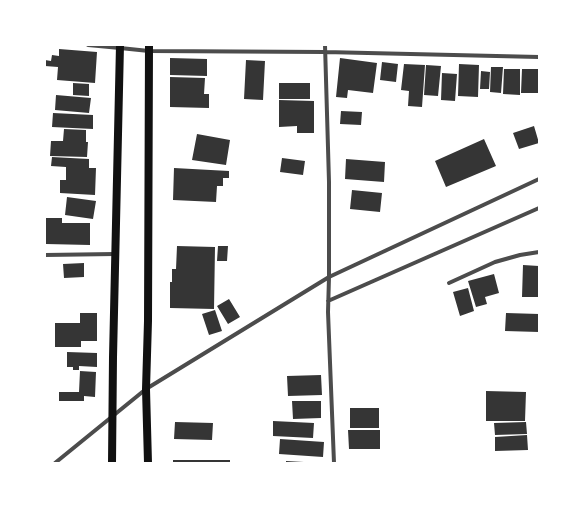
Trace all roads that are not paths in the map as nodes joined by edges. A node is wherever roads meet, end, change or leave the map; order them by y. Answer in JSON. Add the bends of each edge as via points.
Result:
{"nodes":[{"id":1,"x":88,"y":45,"type":"edge"},
{"id":2,"x":325,"y":45,"type":"edge"},
{"id":3,"x":120,"y":46,"type":"edge"},
{"id":4,"x":149,"y":48,"type":"edge"},
{"id":5,"x":325,"y":52,"type":"junction"},
{"id":6,"x":539,"y":57,"type":"edge"},
{"id":7,"x":539,"y":179,"type":"edge"},
{"id":8,"x":539,"y":208,"type":"edge"},
{"id":9,"x":539,"y":252,"type":"edge"},
{"id":10,"x":115,"y":254,"type":"junction"},
{"id":11,"x":45,"y":255,"type":"edge"},
{"id":12,"x":329,"y":277,"type":"junction"},
{"id":13,"x":449,"y":283,"type":"dead end"},
{"id":14,"x":328,"y":301,"type":"junction"},
{"id":15,"x":146,"y":389,"type":"junction"},
{"id":16,"x":113,"y":416,"type":"junction"},
{"id":17,"x":55,"y":463,"type":"edge"},
{"id":18,"x":112,"y":463,"type":"edge"},
{"id":19,"x":148,"y":463,"type":"edge"},
{"id":20,"x":334,"y":463,"type":"edge"}],
"edges":[{"from":1,"to":3,"type":"street"},
{"from":2,"to":5,"type":"street"},
{"from":3,"to":4,"type":"street"},
{"from":3,"to":10,"type":"main road"},
{"from":4,"to":5,"type":"street"},
{"from":4,"to":15,"type":"main road"},
{"from":5,"to":6,"type":"street"},
{"from":5,"to":12,"type":"street"},
{"from":7,"to":12,"type":"street"},
{"from":8,"to":14,"type":"street"},
{"from":9,"to":13,"type":"street","via":[[494,262]]},
{"from":10,"to":11,"type":"street"},
{"from":10,"to":16,"type":"main road"},
{"from":12,"to":14,"type":"street"},
{"from":12,"to":15,"type":"street"},
{"from":14,"to":20,"type":"street"},
{"from":15,"to":16,"type":"street"},
{"from":15,"to":19,"type":"main road"},
{"from":16,"to":17,"type":"street"},
{"from":16,"to":18,"type":"main road"}]}
